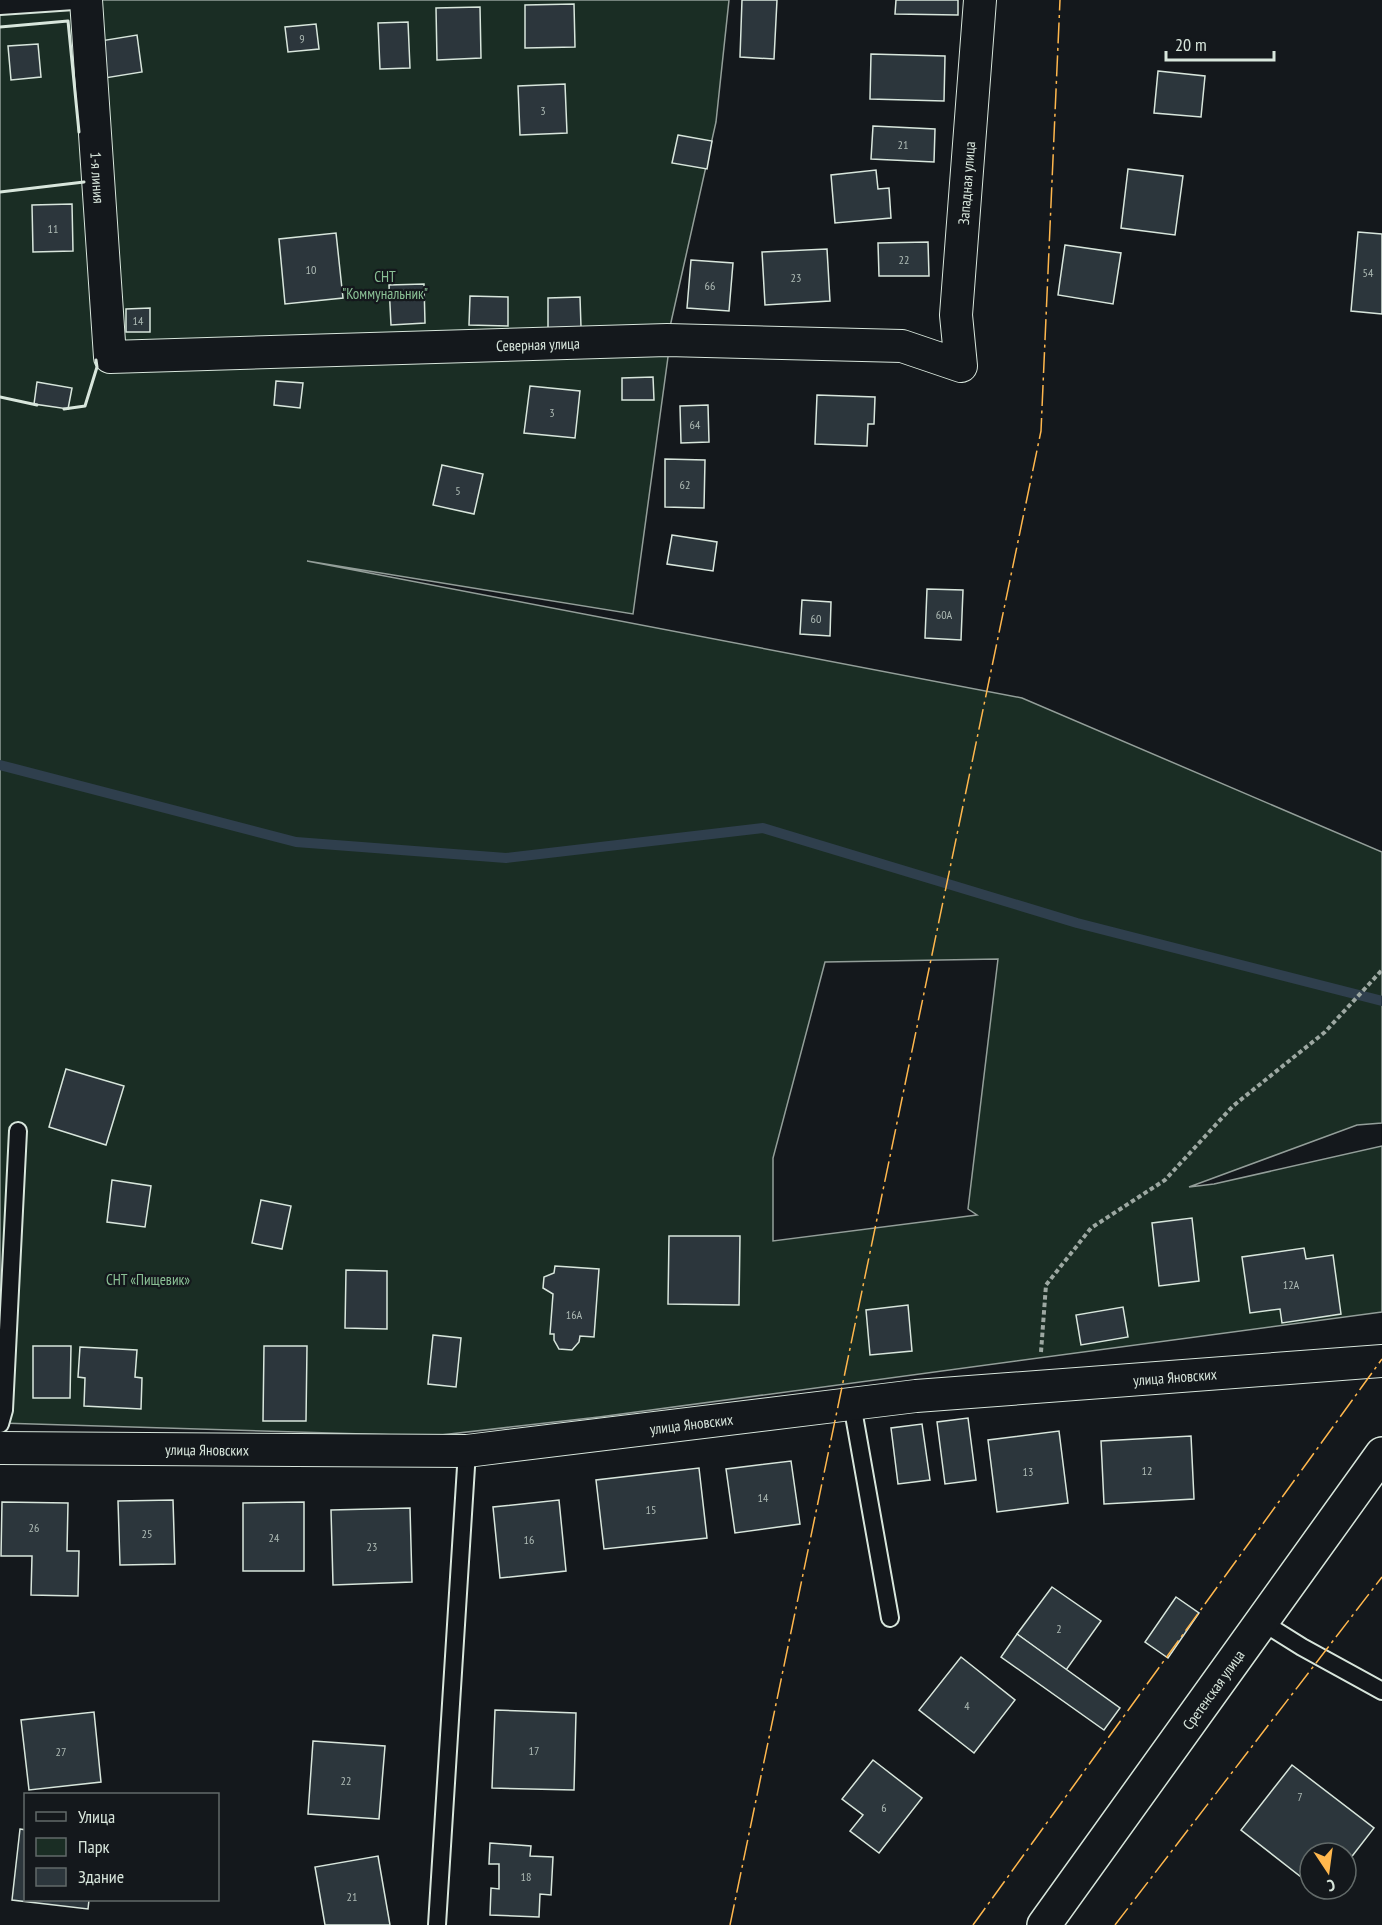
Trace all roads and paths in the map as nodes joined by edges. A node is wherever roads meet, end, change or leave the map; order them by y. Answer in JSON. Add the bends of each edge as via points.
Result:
{"nodes":[{"id":1,"x":87,"y":0,"type":"edge"},
{"id":2,"x":980,"y":0,"type":"edge"},
{"id":3,"x":0,"y":6,"type":"edge"},
{"id":4,"x":110,"y":357,"type":"joint"},
{"id":5,"x":961,"y":366,"type":"joint"},
{"id":6,"x":1382,"y":970,"type":"edge"},
{"id":7,"x":18,"y":1131,"type":"dead end"},
{"id":8,"x":1382,"y":1360,"type":"edge"},
{"id":9,"x":1038,"y":1387,"type":"junction"},
{"id":10,"x":852,"y":1404,"type":"junction"},
{"id":11,"x":0,"y":1424,"type":"edge"},
{"id":12,"x":0,"y":1448,"type":"edge"},
{"id":13,"x":467,"y":1451,"type":"junction"},
{"id":14,"x":1382,"y":1454,"type":"edge"},
{"id":15,"x":890,"y":1618,"type":"dead end"},
{"id":16,"x":1262,"y":1622,"type":"junction"},
{"id":17,"x":1382,"y":1691,"type":"edge"},
{"id":18,"x":437,"y":1925,"type":"edge"},
{"id":19,"x":1044,"y":1925,"type":"edge"}],
"edges":[{"from":1,"to":3,"type":"lane"},
{"from":1,"to":4,"type":"street","name":"1-я линия"},
{"from":2,"to":5,"type":"street","name":"Западная улица","via":[[956,315]]},
{"from":4,"to":5,"type":"street","name":"Северная улица","via":[[667,340],[902,346]]},
{"from":6,"to":9,"type":"path","via":[[1325,1032],[1233,1106],[1165,1180],[1091,1228],[1046,1285]]},
{"from":7,"to":11,"type":"lane","via":[[4,1410]]},
{"from":8,"to":9,"type":"street","name":"улица Яновских"},
{"from":9,"to":10,"type":"street","name":"улица Яновских"},
{"from":10,"to":13,"type":"street","name":"улица Яновских"},
{"from":10,"to":15,"type":"lane"},
{"from":12,"to":13,"type":"street","name":"улица Яновских"},
{"from":13,"to":18,"type":"lane"},
{"from":14,"to":16,"type":"street","name":"Сретенская улица"},
{"from":16,"to":17,"type":"lane"},
{"from":16,"to":19,"type":"street","name":"Сретенская улица"}]}
